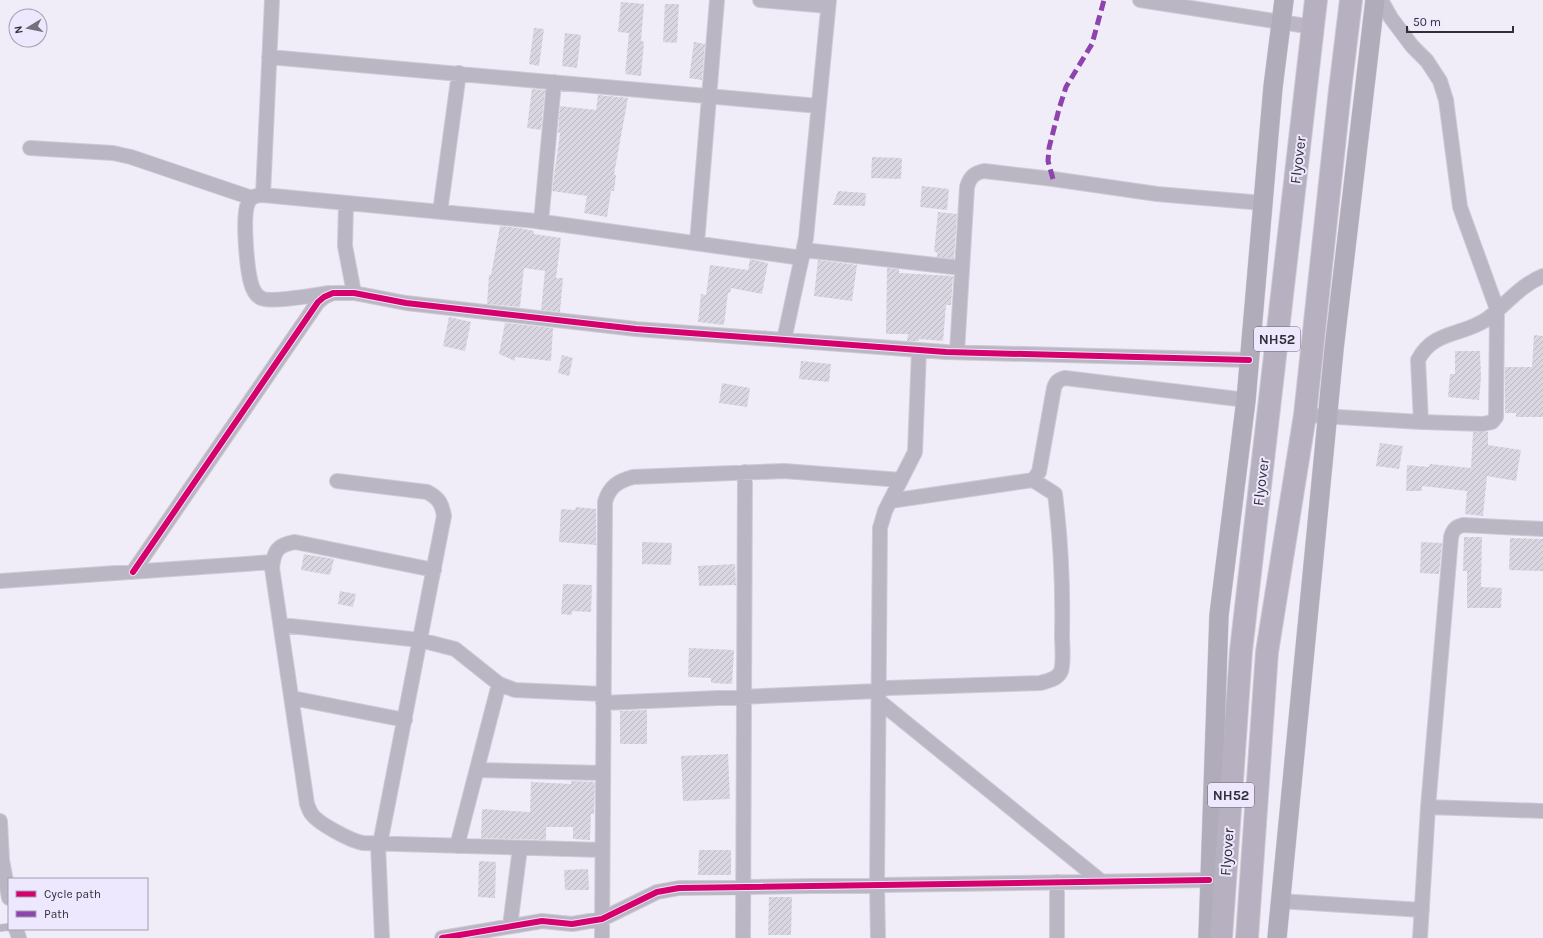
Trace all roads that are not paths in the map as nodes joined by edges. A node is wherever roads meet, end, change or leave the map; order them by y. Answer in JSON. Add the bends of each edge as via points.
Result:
{"nodes":[{"id":1,"x":272,"y":0,"type":"edge"},
{"id":2,"x":717,"y":0,"type":"edge"},
{"id":3,"x":760,"y":0,"type":"edge"},
{"id":4,"x":1140,"y":0,"type":"edge"},
{"id":5,"x":1284,"y":0,"type":"edge"},
{"id":6,"x":1316,"y":0,"type":"edge"},
{"id":7,"x":1352,"y":0,"type":"edge"},
{"id":8,"x":1375,"y":0,"type":"edge"},
{"id":9,"x":1381,"y":0,"type":"edge"},
{"id":10,"x":828,"y":3,"type":"edge"},
{"id":11,"x":1281,"y":23,"type":"junction"},
{"id":12,"x":1313,"y":27,"type":"junction"},
{"id":13,"x":269,"y":56,"type":"junction"},
{"id":14,"x":460,"y":73,"type":"junction"},
{"id":15,"x":554,"y":82,"type":"junction"},
{"id":16,"x":709,"y":96,"type":"junction"},
{"id":17,"x":818,"y":106,"type":"junction"},
{"id":18,"x":30,"y":148,"type":"dead end"},
{"id":19,"x":258,"y":196,"type":"junction"},
{"id":20,"x":346,"y":203,"type":"junction"},
{"id":21,"x":1263,"y":203,"type":"junction"},
{"id":22,"x":440,"y":212,"type":"junction"},
{"id":23,"x":541,"y":222,"type":"junction"},
{"id":24,"x":697,"y":243,"type":"junction"},
{"id":25,"x":803,"y":254,"type":"junction"},
{"id":26,"x":962,"y":268,"type":"junction"},
{"id":27,"x":1543,"y":276,"type":"edge"},
{"id":28,"x":333,"y":293,"type":"junction"},
{"id":29,"x":354,"y":293,"type":"junction"},
{"id":30,"x":1497,"y":309,"type":"junction"},
{"id":31,"x":784,"y":340,"type":"junction"},
{"id":32,"x":919,"y":350,"type":"junction"},
{"id":33,"x":956,"y":352,"type":"junction"},
{"id":34,"x":1249,"y":360,"type":"junction"},
{"id":35,"x":1246,"y":400,"type":"junction"},
{"id":36,"x":1305,"y":415,"type":"junction"},
{"id":37,"x":1328,"y":418,"type":"junction"},
{"id":38,"x":1421,"y":422,"type":"junction"},
{"id":39,"x":745,"y":472,"type":"junction"},
{"id":40,"x":901,"y":480,"type":"junction"},
{"id":41,"x":1032,"y":480,"type":"junction"},
{"id":42,"x":337,"y":481,"type":"dead end"},
{"id":43,"x":890,"y":501,"type":"junction"},
{"id":44,"x":1543,"y":529,"type":"edge"},
{"id":45,"x":273,"y":562,"type":"junction"},
{"id":46,"x":434,"y":570,"type":"junction"},
{"id":47,"x":133,"y":572,"type":"junction"},
{"id":48,"x":0,"y":581,"type":"edge"},
{"id":49,"x":281,"y":625,"type":"junction"},
{"id":50,"x":420,"y":640,"type":"junction"},
{"id":51,"x":499,"y":684,"type":"junction"},
{"id":52,"x":878,"y":696,"type":"junction"},
{"id":53,"x":743,"y":697,"type":"junction"},
{"id":54,"x":292,"y":698,"type":"junction"},
{"id":55,"x":603,"y":698,"type":"junction"},
{"id":56,"x":405,"y":720,"type":"junction"},
{"id":57,"x":477,"y":770,"type":"junction"},
{"id":58,"x":603,"y":773,"type":"junction"},
{"id":59,"x":1428,"y":807,"type":"junction"},
{"id":60,"x":1543,"y":811,"type":"edge"},
{"id":61,"x":0,"y":821,"type":"edge"},
{"id":62,"x":379,"y":844,"type":"junction"},
{"id":63,"x":457,"y":846,"type":"junction"},
{"id":64,"x":520,"y":848,"type":"junction"},
{"id":65,"x":602,"y":850,"type":"junction"},
{"id":66,"x":1209,"y":880,"type":"junction"},
{"id":67,"x":1057,"y":882,"type":"junction"},
{"id":68,"x":1102,"y":882,"type":"junction"},
{"id":69,"x":877,"y":885,"type":"junction"},
{"id":70,"x":742,"y":887,"type":"junction"},
{"id":71,"x":8,"y":893,"type":"edge"},
{"id":72,"x":1279,"y":901,"type":"junction"},
{"id":73,"x":1422,"y":910,"type":"junction"},
{"id":74,"x":602,"y":919,"type":"junction"},
{"id":75,"x":517,"y":930,"type":"edge"},
{"id":76,"x":382,"y":938,"type":"edge"},
{"id":77,"x":442,"y":938,"type":"edge"},
{"id":78,"x":602,"y":938,"type":"edge"},
{"id":79,"x":743,"y":938,"type":"edge"},
{"id":80,"x":878,"y":938,"type":"edge"},
{"id":81,"x":1057,"y":938,"type":"edge"},
{"id":82,"x":1208,"y":938,"type":"edge"},
{"id":83,"x":1221,"y":938,"type":"edge"},
{"id":84,"x":1247,"y":938,"type":"edge"},
{"id":85,"x":1277,"y":938,"type":"edge"},
{"id":86,"x":1420,"y":938,"type":"edge"}],
"edges":[{"from":1,"to":13,"type":"street"},
{"from":2,"to":16,"type":"street"},
{"from":3,"to":10,"type":"street"},
{"from":4,"to":11,"type":"street"},
{"from":5,"to":11,"type":"main road"},
{"from":6,"to":12,"type":"highway","number":"NH52"},
{"from":7,"to":36,"type":"highway","number":"NH52"},
{"from":8,"to":37,"type":"main road"},
{"from":9,"to":30,"type":"street","via":[[1391,18],[1427,61],[1440,81],[1446,100],[1460,207]]},
{"from":10,"to":17,"type":"street"},
{"from":11,"to":12,"type":"street"},
{"from":11,"to":21,"type":"main road"},
{"from":12,"to":83,"type":"highway","name":"Flyover","number":"NH52","via":[[1241,651]]},
{"from":13,"to":14,"type":"street"},
{"from":13,"to":19,"type":"street"},
{"from":14,"to":15,"type":"street"},
{"from":14,"to":22,"type":"street"},
{"from":15,"to":16,"type":"street"},
{"from":15,"to":23,"type":"street"},
{"from":16,"to":17,"type":"street"},
{"from":16,"to":24,"type":"street"},
{"from":17,"to":25,"type":"street"},
{"from":18,"to":19,"type":"street","via":[[131,157]]},
{"from":19,"to":20,"type":"street"},
{"from":19,"to":28,"type":"street","via":[[248,203],[246,211],[250,282],[257,295],[268,300]]},
{"from":20,"to":22,"type":"street"},
{"from":20,"to":29,"type":"street","via":[[345,246]]},
{"from":21,"to":26,"type":"street","via":[[1157,194],[1053,179],[977,172],[970,178],[967,187]]},
{"from":21,"to":34,"type":"main road"},
{"from":22,"to":23,"type":"street"},
{"from":23,"to":24,"type":"street"},
{"from":24,"to":25,"type":"street"},
{"from":25,"to":26,"type":"street"},
{"from":25,"to":31,"type":"street"},
{"from":26,"to":33,"type":"street"},
{"from":27,"to":30,"type":"street","via":[[1528,282]]},
{"from":28,"to":29,"type":"street"},
{"from":28,"to":47,"type":"street","via":[[318,302]]},
{"from":29,"to":31,"type":"street","via":[[406,304],[617,327]]},
{"from":30,"to":38,"type":"street","via":[[1469,329],[1434,341],[1423,351],[1418,360]]},
{"from":30,"to":38,"type":"street","via":[[1495,421],[1483,424]]},
{"from":31,"to":32,"type":"street"},
{"from":32,"to":33,"type":"street"},
{"from":32,"to":40,"type":"street","via":[[916,442]]},
{"from":33,"to":34,"type":"street"},
{"from":34,"to":35,"type":"main road"},
{"from":35,"to":41,"type":"street","via":[[1060,379],[1054,388],[1039,472]]},
{"from":35,"to":66,"type":"main road","via":[[1219,615]]},
{"from":36,"to":37,"type":"street"},
{"from":36,"to":84,"type":"highway","name":"Flyover","number":"NH52","via":[[1267,652]]},
{"from":37,"to":38,"type":"street"},
{"from":37,"to":72,"type":"main road"},
{"from":39,"to":40,"type":"street","via":[[790,471]]},
{"from":39,"to":53,"type":"street"},
{"from":39,"to":55,"type":"street","via":[[633,477],[613,485],[607,493]]},
{"from":40,"to":43,"type":"street"},
{"from":41,"to":43,"type":"street"},
{"from":41,"to":52,"type":"street","via":[[1055,494],[1059,523],[1062,599],[1061,671],[1056,678],[1040,683],[887,688]]},
{"from":42,"to":46,"type":"street","via":[[427,492],[437,497],[444,516]]},
{"from":43,"to":52,"type":"street","via":[[880,528]]},
{"from":44,"to":59,"type":"street","via":[[1462,525],[1452,531]]},
{"from":45,"to":46,"type":"street","via":[[277,550],[295,542]]},
{"from":45,"to":47,"type":"street"},
{"from":45,"to":49,"type":"street"},
{"from":46,"to":50,"type":"street"},
{"from":47,"to":48,"type":"street"},
{"from":49,"to":50,"type":"street"},
{"from":49,"to":54,"type":"street"},
{"from":50,"to":51,"type":"street","via":[[455,648]]},
{"from":50,"to":56,"type":"street"},
{"from":51,"to":55,"type":"street","via":[[515,690]]},
{"from":51,"to":57,"type":"street"},
{"from":52,"to":53,"type":"street"},
{"from":52,"to":68,"type":"street"},
{"from":52,"to":69,"type":"street"},
{"from":53,"to":55,"type":"street"},
{"from":53,"to":70,"type":"street"},
{"from":54,"to":56,"type":"street"},
{"from":54,"to":62,"type":"street","via":[[307,804],[311,812],[317,819],[352,840]]},
{"from":55,"to":58,"type":"street"},
{"from":56,"to":62,"type":"street"},
{"from":57,"to":58,"type":"street"},
{"from":57,"to":63,"type":"street"},
{"from":58,"to":65,"type":"street"},
{"from":59,"to":60,"type":"street"},
{"from":59,"to":73,"type":"street"},
{"from":61,"to":71,"type":"street","via":[[2,860]]},
{"from":62,"to":63,"type":"street"},
{"from":62,"to":76,"type":"street"},
{"from":63,"to":64,"type":"street"},
{"from":64,"to":65,"type":"street"},
{"from":64,"to":75,"type":"street"},
{"from":65,"to":74,"type":"street"},
{"from":66,"to":68,"type":"street"},
{"from":66,"to":82,"type":"main road"},
{"from":67,"to":68,"type":"street"},
{"from":67,"to":69,"type":"street"},
{"from":67,"to":81,"type":"street"},
{"from":69,"to":70,"type":"street"},
{"from":69,"to":80,"type":"street"},
{"from":70,"to":74,"type":"street","via":[[679,888],[657,892]]},
{"from":70,"to":79,"type":"street"},
{"from":72,"to":73,"type":"street"},
{"from":72,"to":85,"type":"main road"},
{"from":73,"to":86,"type":"street"},
{"from":74,"to":75,"type":"street","via":[[572,924],[542,921]]},
{"from":74,"to":78,"type":"street"},
{"from":75,"to":77,"type":"street"}]}
